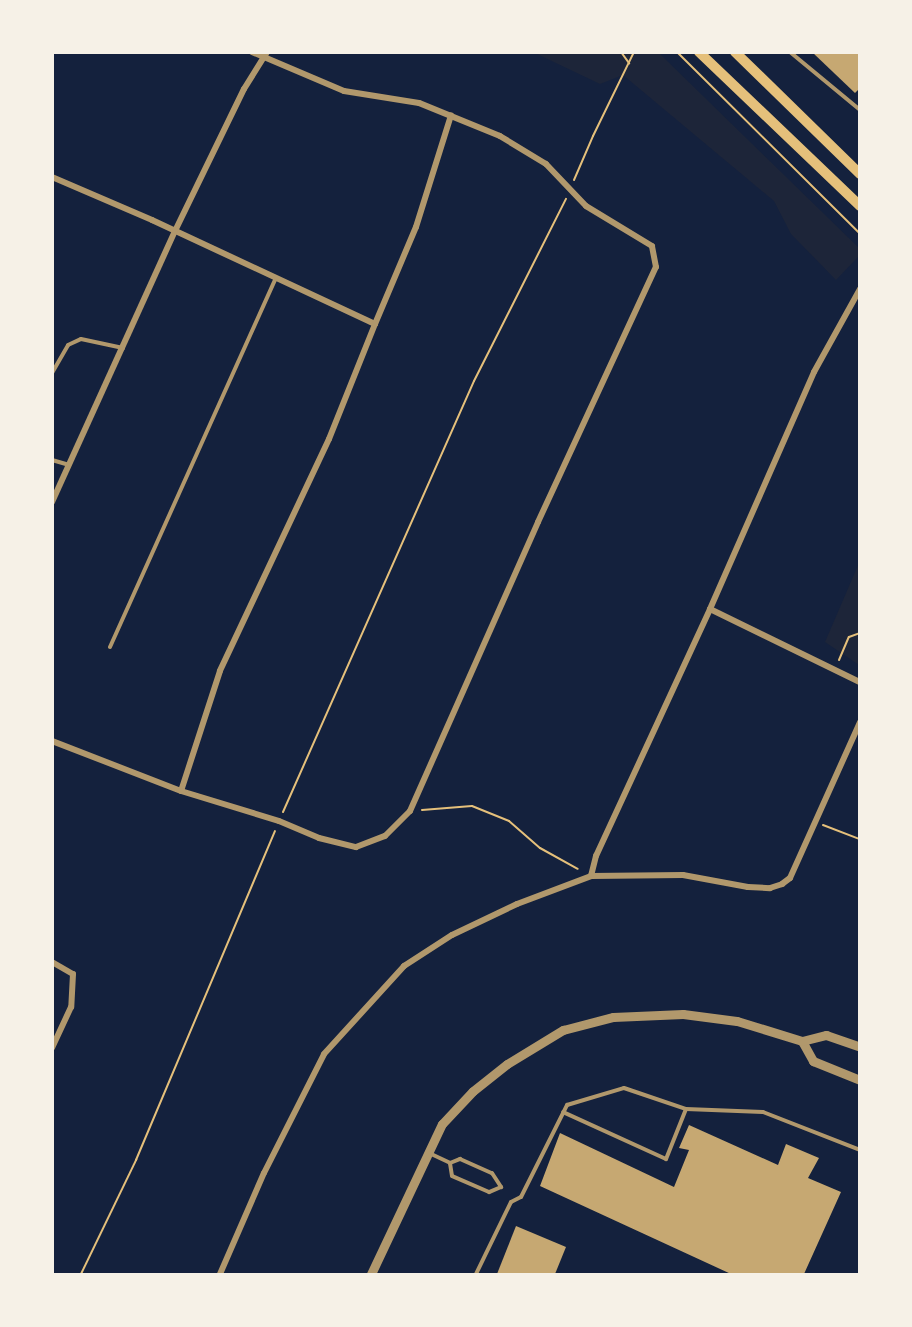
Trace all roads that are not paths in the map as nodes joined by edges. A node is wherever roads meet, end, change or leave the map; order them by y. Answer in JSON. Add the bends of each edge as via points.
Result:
{"nodes":[{"id":1,"x":252,"y":52,"type":"edge"},
{"id":2,"x":699,"y":52,"type":"edge"},
{"id":3,"x":735,"y":52,"type":"edge"},
{"id":4,"x":790,"y":52,"type":"edge"},
{"id":5,"x":265,"y":55,"type":"edge"},
{"id":6,"x":860,"y":110,"type":"edge"},
{"id":7,"x":450,"y":115,"type":"junction"},
{"id":8,"x":860,"y":174,"type":"edge"},
{"id":9,"x":52,"y":177,"type":"edge"},
{"id":10,"x":860,"y":206,"type":"edge"},
{"id":11,"x":176,"y":231,"type":"junction"},
{"id":12,"x":276,"y":278,"type":"junction"},
{"id":13,"x":860,"y":289,"type":"edge"},
{"id":14,"x":375,"y":324,"type":"junction"},
{"id":15,"x":123,"y":348,"type":"junction"},
{"id":16,"x":52,"y":373,"type":"edge"},
{"id":17,"x":52,"y":460,"type":"edge"},
{"id":18,"x":71,"y":465,"type":"junction"},
{"id":19,"x":52,"y":502,"type":"edge"},
{"id":20,"x":710,"y":609,"type":"junction"},
{"id":21,"x":110,"y":647,"type":"dead end"},
{"id":22,"x":860,"y":682,"type":"edge"},
{"id":23,"x":860,"y":722,"type":"edge"},
{"id":24,"x":52,"y":741,"type":"edge"},
{"id":25,"x":181,"y":791,"type":"junction"},
{"id":26,"x":591,"y":876,"type":"junction"},
{"id":27,"x":52,"y":962,"type":"edge"},
{"id":28,"x":802,"y":1041,"type":"junction"},
{"id":29,"x":52,"y":1047,"type":"edge"},
{"id":30,"x":860,"y":1047,"type":"edge"},
{"id":31,"x":860,"y":1080,"type":"edge"},
{"id":32,"x":686,"y":1109,"type":"junction"},
{"id":33,"x":563,"y":1112,"type":"junction"},
{"id":34,"x":860,"y":1150,"type":"edge"},
{"id":35,"x":427,"y":1152,"type":"junction"},
{"id":36,"x":450,"y":1163,"type":"junction"},
{"id":37,"x":220,"y":1275,"type":"edge"},
{"id":38,"x":371,"y":1275,"type":"edge"},
{"id":39,"x":476,"y":1275,"type":"edge"}],
"edges":[{"from":1,"to":5,"type":"street"},
{"from":2,"to":10,"type":"main road"},
{"from":3,"to":8,"type":"main road"},
{"from":4,"to":6,"type":"lane"},
{"from":5,"to":7,"type":"street","via":[[344,91],[419,103]]},
{"from":5,"to":11,"type":"street","via":[[244,89]]},
{"from":7,"to":14,"type":"street","via":[[416,227]]},
{"from":7,"to":25,"type":"street","via":[[546,164],[586,206],[652,246],[656,267],[410,811],[385,836],[356,847]]},
{"from":9,"to":11,"type":"street"},
{"from":11,"to":12,"type":"street"},
{"from":11,"to":15,"type":"street"},
{"from":12,"to":14,"type":"street"},
{"from":12,"to":21,"type":"lane"},
{"from":13,"to":20,"type":"street","via":[[814,372]]},
{"from":14,"to":25,"type":"street","via":[[329,439],[220,671]]},
{"from":15,"to":16,"type":"lane","via":[[81,339],[68,345]]},
{"from":15,"to":18,"type":"street"},
{"from":17,"to":18,"type":"lane"},
{"from":18,"to":19,"type":"street"},
{"from":20,"to":22,"type":"street"},
{"from":20,"to":26,"type":"street","via":[[596,856]]},
{"from":23,"to":26,"type":"street","via":[[790,878],[770,888],[683,875]]},
{"from":24,"to":25,"type":"street"},
{"from":26,"to":37,"type":"street","via":[[506,909],[452,935],[404,966],[324,1054],[264,1173]]},
{"from":27,"to":29,"type":"street","via":[[73,974],[71,1007]]},
{"from":28,"to":30,"type":"street","via":[[826,1035]]},
{"from":28,"to":31,"type":"street","via":[[813,1061]]},
{"from":28,"to":35,"type":"street","via":[[737,1021],[682,1014],[646,1014],[585,1023],[531,1047],[473,1091],[442,1125]]},
{"from":32,"to":33,"type":"lane","via":[[624,1088],[567,1105]]},
{"from":32,"to":33,"type":"lane","via":[[666,1159]]},
{"from":32,"to":34,"type":"lane","via":[[763,1112]]},
{"from":33,"to":39,"type":"lane","via":[[521,1197],[511,1202]]},
{"from":35,"to":36,"type":"lane"},
{"from":35,"to":38,"type":"street"},
{"from":36,"to":36,"type":"lane","via":[[452,1176],[489,1192],[501,1188],[492,1173],[460,1159]]}]}
